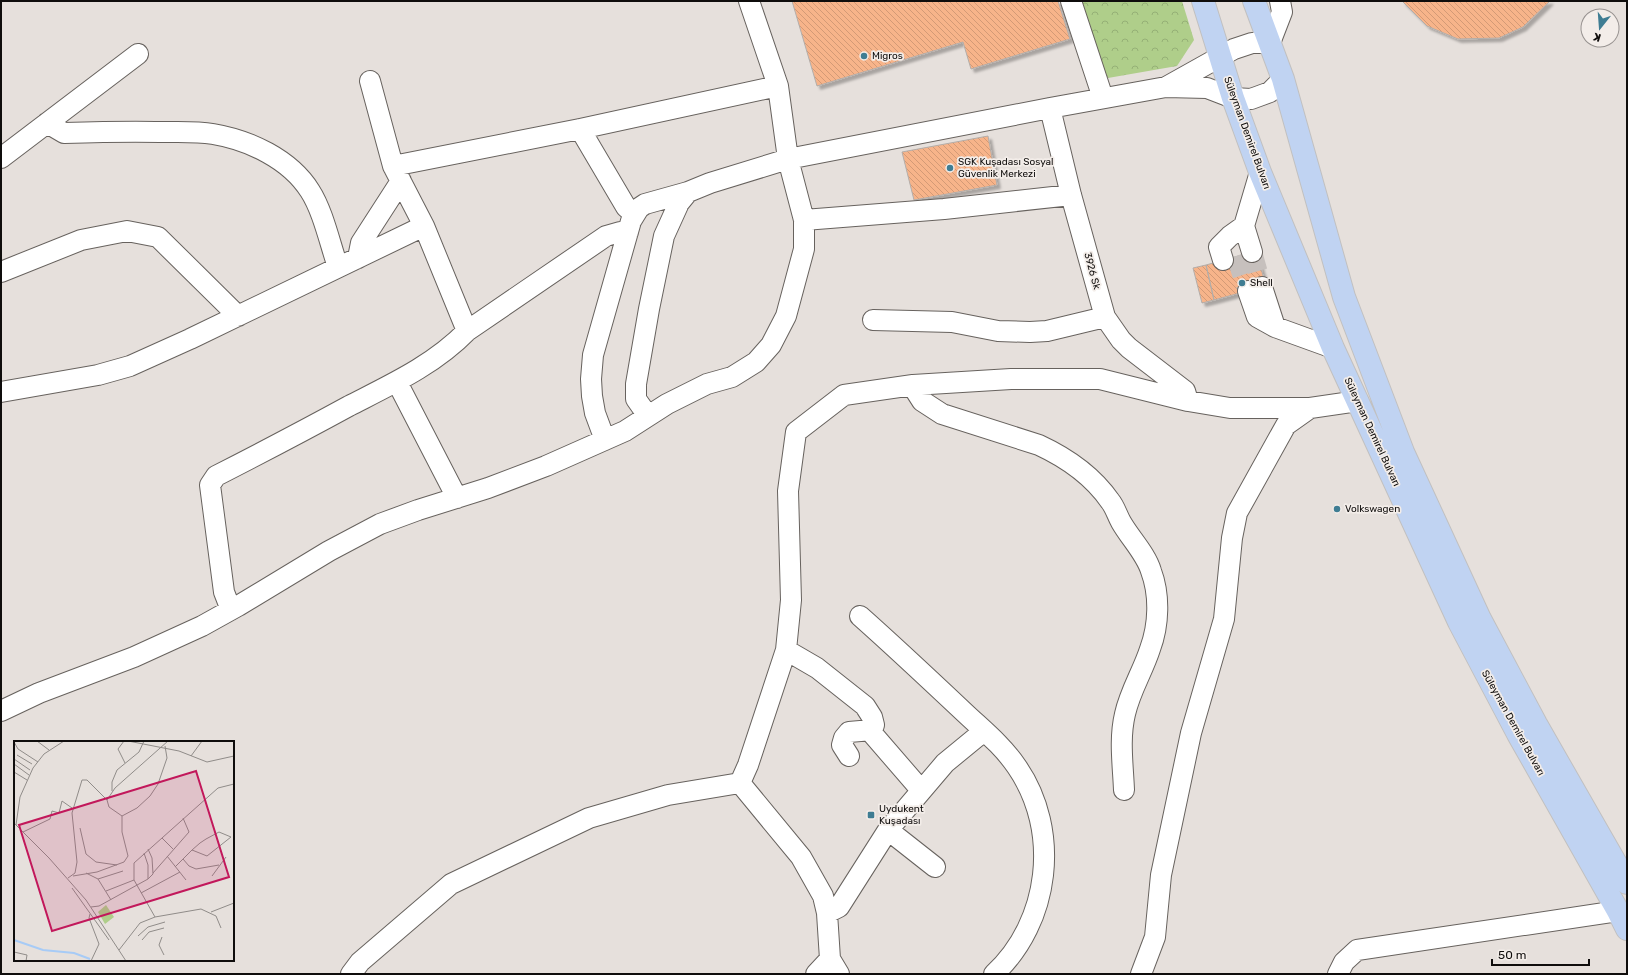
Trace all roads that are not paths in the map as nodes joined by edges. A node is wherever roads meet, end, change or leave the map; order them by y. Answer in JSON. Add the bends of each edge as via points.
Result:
{"nodes":[{"id":1,"x":749,"y":1,"type":"edge"},
{"id":2,"x":1071,"y":1,"type":"edge"},
{"id":3,"x":1203,"y":1,"type":"edge"},
{"id":4,"x":1254,"y":1,"type":"edge"},
{"id":5,"x":1280,"y":1,"type":"edge"},
{"id":6,"x":1270,"y":43,"type":"junction"},
{"id":7,"x":138,"y":54,"type":"dead end"},
{"id":8,"x":1220,"y":58,"type":"junction"},
{"id":9,"x":1283,"y":79,"type":"junction"},
{"id":10,"x":370,"y":81,"type":"dead end"},
{"id":11,"x":778,"y":86,"type":"junction"},
{"id":12,"x":1166,"y":87,"type":"junction"},
{"id":13,"x":1103,"y":98,"type":"junction"},
{"id":14,"x":1233,"y":98,"type":"junction"},
{"id":15,"x":1050,"y":108,"type":"junction"},
{"id":16,"x":47,"y":123,"type":"junction"},
{"id":17,"x":580,"y":130,"type":"junction"},
{"id":18,"x":1,"y":158,"type":"edge"},
{"id":19,"x":788,"y":159,"type":"junction"},
{"id":20,"x":1260,"y":172,"type":"junction"},
{"id":21,"x":397,"y":174,"type":"junction"},
{"id":22,"x":688,"y":192,"type":"junction"},
{"id":23,"x":1071,"y":195,"type":"junction"},
{"id":24,"x":804,"y":220,"type":"junction"},
{"id":25,"x":631,"y":223,"type":"junction"},
{"id":26,"x":424,"y":226,"type":"junction"},
{"id":27,"x":1237,"y":231,"type":"junction"},
{"id":28,"x":358,"y":258,"type":"junction"},
{"id":29,"x":338,"y":267,"type":"junction"},
{"id":30,"x":1,"y":272,"type":"edge"},
{"id":31,"x":238,"y":316,"type":"junction"},
{"id":32,"x":1104,"y":317,"type":"junction"},
{"id":33,"x":873,"y":320,"type":"dead end"},
{"id":34,"x":1275,"y":327,"type":"junction"},
{"id":35,"x":467,"y":331,"type":"junction"},
{"id":36,"x":1333,"y":348,"type":"junction"},
{"id":37,"x":397,"y":382,"type":"junction"},
{"id":38,"x":913,"y":385,"type":"junction"},
{"id":39,"x":1,"y":392,"type":"edge"},
{"id":40,"x":1188,"y":401,"type":"junction"},
{"id":41,"x":1358,"y":401,"type":"junction"},
{"id":42,"x":1310,"y":408,"type":"junction"},
{"id":43,"x":648,"y":416,"type":"junction"},
{"id":44,"x":605,"y":440,"type":"junction"},
{"id":45,"x":457,"y":498,"type":"junction"},
{"id":46,"x":231,"y":610,"type":"junction"},
{"id":47,"x":860,"y":616,"type":"dead end"},
{"id":48,"x":786,"y":650,"type":"junction"},
{"id":49,"x":1,"y":711,"type":"edge"},
{"id":50,"x":870,"y":731,"type":"junction"},
{"id":51,"x":984,"y":731,"type":"junction"},
{"id":52,"x":849,"y":756,"type":"dead end"},
{"id":53,"x":740,"y":783,"type":"junction"},
{"id":54,"x":921,"y":790,"type":"junction"},
{"id":55,"x":1124,"y":790,"type":"dead end"},
{"id":56,"x":888,"y":830,"type":"junction"},
{"id":57,"x":935,"y":867,"type":"dead end"},
{"id":58,"x":1627,"y":883,"type":"edge"},
{"id":59,"x":827,"y":913,"type":"junction"},
{"id":60,"x":1623,"y":920,"type":"edge"},
{"id":61,"x":834,"y":967,"type":"edge"},
{"id":62,"x":351,"y":974,"type":"edge"},
{"id":63,"x":816,"y":974,"type":"edge"},
{"id":64,"x":994,"y":974,"type":"edge"},
{"id":65,"x":1140,"y":974,"type":"edge"},
{"id":66,"x":1338,"y":974,"type":"edge"}],
"edges":[{"from":1,"to":11,"type":"street"},
{"from":2,"to":13,"type":"street"},
{"from":3,"to":8,"type":"highway","name":"Süleyman Demirel Bulvarı"},
{"from":4,"to":6,"type":"highway","name":"Süleyman Demirel Bulvarı"},
{"from":5,"to":6,"type":"street","via":[[1282,12]]},
{"from":6,"to":8,"type":"street","via":[[1252,43],[1234,48]]},
{"from":6,"to":9,"type":"highway","name":"Süleyman Demirel Bulvarı"},
{"from":7,"to":16,"type":"street"},
{"from":8,"to":12,"type":"street"},
{"from":8,"to":14,"type":"highway","name":"Süleyman Demirel Bulvarı"},
{"from":9,"to":14,"type":"street","via":[[1270,92],[1251,99]]},
{"from":9,"to":58,"type":"highway","name":"Süleyman Demirel Bulvarı","via":[[1344,297],[1403,452],[1480,619],[1536,724]]},
{"from":10,"to":21,"type":"street"},
{"from":11,"to":17,"type":"street"},
{"from":11,"to":19,"type":"street"},
{"from":12,"to":13,"type":"street"},
{"from":12,"to":14,"type":"street","via":[[1207,88]]},
{"from":13,"to":15,"type":"street"},
{"from":14,"to":20,"type":"highway","name":"Süleyman Demirel Bulvarı"},
{"from":15,"to":19,"type":"street"},
{"from":15,"to":23,"type":"street","name":"3926 Sk"},
{"from":16,"to":18,"type":"street"},
{"from":16,"to":29,"type":"street","via":[[64,133],[197,132],[230,138],[258,149],[291,169],[304,182],[316,203]]},
{"from":17,"to":21,"type":"street"},
{"from":17,"to":25,"type":"street","via":[[626,207]]},
{"from":19,"to":22,"type":"street"},
{"from":19,"to":24,"type":"street"},
{"from":20,"to":27,"type":"street"},
{"from":20,"to":36,"type":"highway","name":"Süleyman Demirel Bulvarı"},
{"from":21,"to":26,"type":"street"},
{"from":21,"to":28,"type":"street","via":[[361,243]]},
{"from":22,"to":25,"type":"street","via":[[644,204]]},
{"from":22,"to":43,"type":"street","via":[[679,204],[664,236],[649,309],[636,384],[636,400]]},
{"from":23,"to":24,"type":"street","via":[[944,209]]},
{"from":23,"to":32,"type":"street","name":"3926 Sk"},
{"from":24,"to":43,"type":"street","via":[[804,249],[786,316],[771,345],[756,362],[732,377],[707,384]]},
{"from":25,"to":35,"type":"street","via":[[620,232],[606,236]]},
{"from":25,"to":44,"type":"street","via":[[591,367],[594,407]]},
{"from":26,"to":28,"type":"street"},
{"from":26,"to":35,"type":"street"},
{"from":27,"to":27,"type":"street","via":[[1237,256],[1219,247]]},
{"from":28,"to":29,"type":"street"},
{"from":29,"to":31,"type":"street"},
{"from":30,"to":31,"type":"street","via":[[81,240],[127,231],[158,237]]},
{"from":31,"to":39,"type":"street","via":[[130,366],[98,375]]},
{"from":32,"to":33,"type":"street","via":[[1047,331],[1030,332],[998,331],[952,322]]},
{"from":32,"to":40,"type":"street","name":"3926 Sk","via":[[1121,340],[1185,391]]},
{"from":34,"to":34,"type":"street","via":[[1249,291],[1257,317]]},
{"from":34,"to":36,"type":"street"},
{"from":35,"to":37,"type":"street","via":[[436,357]]},
{"from":36,"to":41,"type":"highway","name":"Süleyman Demirel Bulvarı"},
{"from":37,"to":45,"type":"street"},
{"from":37,"to":46,"type":"street","via":[[216,476],[213,480],[210,485],[224,592]]},
{"from":38,"to":40,"type":"street","via":[[1011,379],[1100,379]]},
{"from":38,"to":48,"type":"street","via":[[844,395],[796,432],[788,491],[791,600]]},
{"from":38,"to":55,"type":"street","via":[[922,401],[942,414],[1039,445],[1054,451],[1080,468],[1111,502],[1146,559],[1156,594],[1156,620],[1150,649],[1129,697],[1125,715],[1121,742]]},
{"from":40,"to":42,"type":"street","via":[[1230,408]]},
{"from":41,"to":42,"type":"street"},
{"from":41,"to":60,"type":"highway","name":"Süleyman Demirel Bulvarı","via":[[1459,622],[1518,734]]},
{"from":42,"to":65,"type":"street","via":[[1286,425],[1237,513],[1224,619],[1192,733],[1161,875],[1154,937]]},
{"from":43,"to":44,"type":"street"},
{"from":44,"to":45,"type":"street","via":[[546,466]]},
{"from":45,"to":46,"type":"street","via":[[380,524],[329,551]]},
{"from":46,"to":49,"type":"street","via":[[166,643],[39,693]]},
{"from":47,"to":51,"type":"street"},
{"from":48,"to":50,"type":"street","via":[[817,668],[865,706],[874,723]]},
{"from":48,"to":53,"type":"street"},
{"from":50,"to":52,"type":"street","via":[[846,734],[842,745]]},
{"from":50,"to":54,"type":"street"},
{"from":51,"to":54,"type":"street","via":[[944,763]]},
{"from":51,"to":64,"type":"street","via":[[1008,755],[1023,776],[1038,812],[1044,847],[1044,876],[1033,919],[1019,946]]},
{"from":53,"to":59,"type":"street","via":[[801,857],[823,896]]},
{"from":53,"to":62,"type":"street","via":[[668,795],[590,818],[451,884],[360,962]]},
{"from":54,"to":56,"type":"street"},
{"from":56,"to":57,"type":"street"},
{"from":56,"to":59,"type":"street","via":[[839,907]]},
{"from":59,"to":61,"type":"street"},
{"from":60,"to":66,"type":"street","via":[[1358,950],[1344,962]]},
{"from":61,"to":63,"type":"street"}]}
